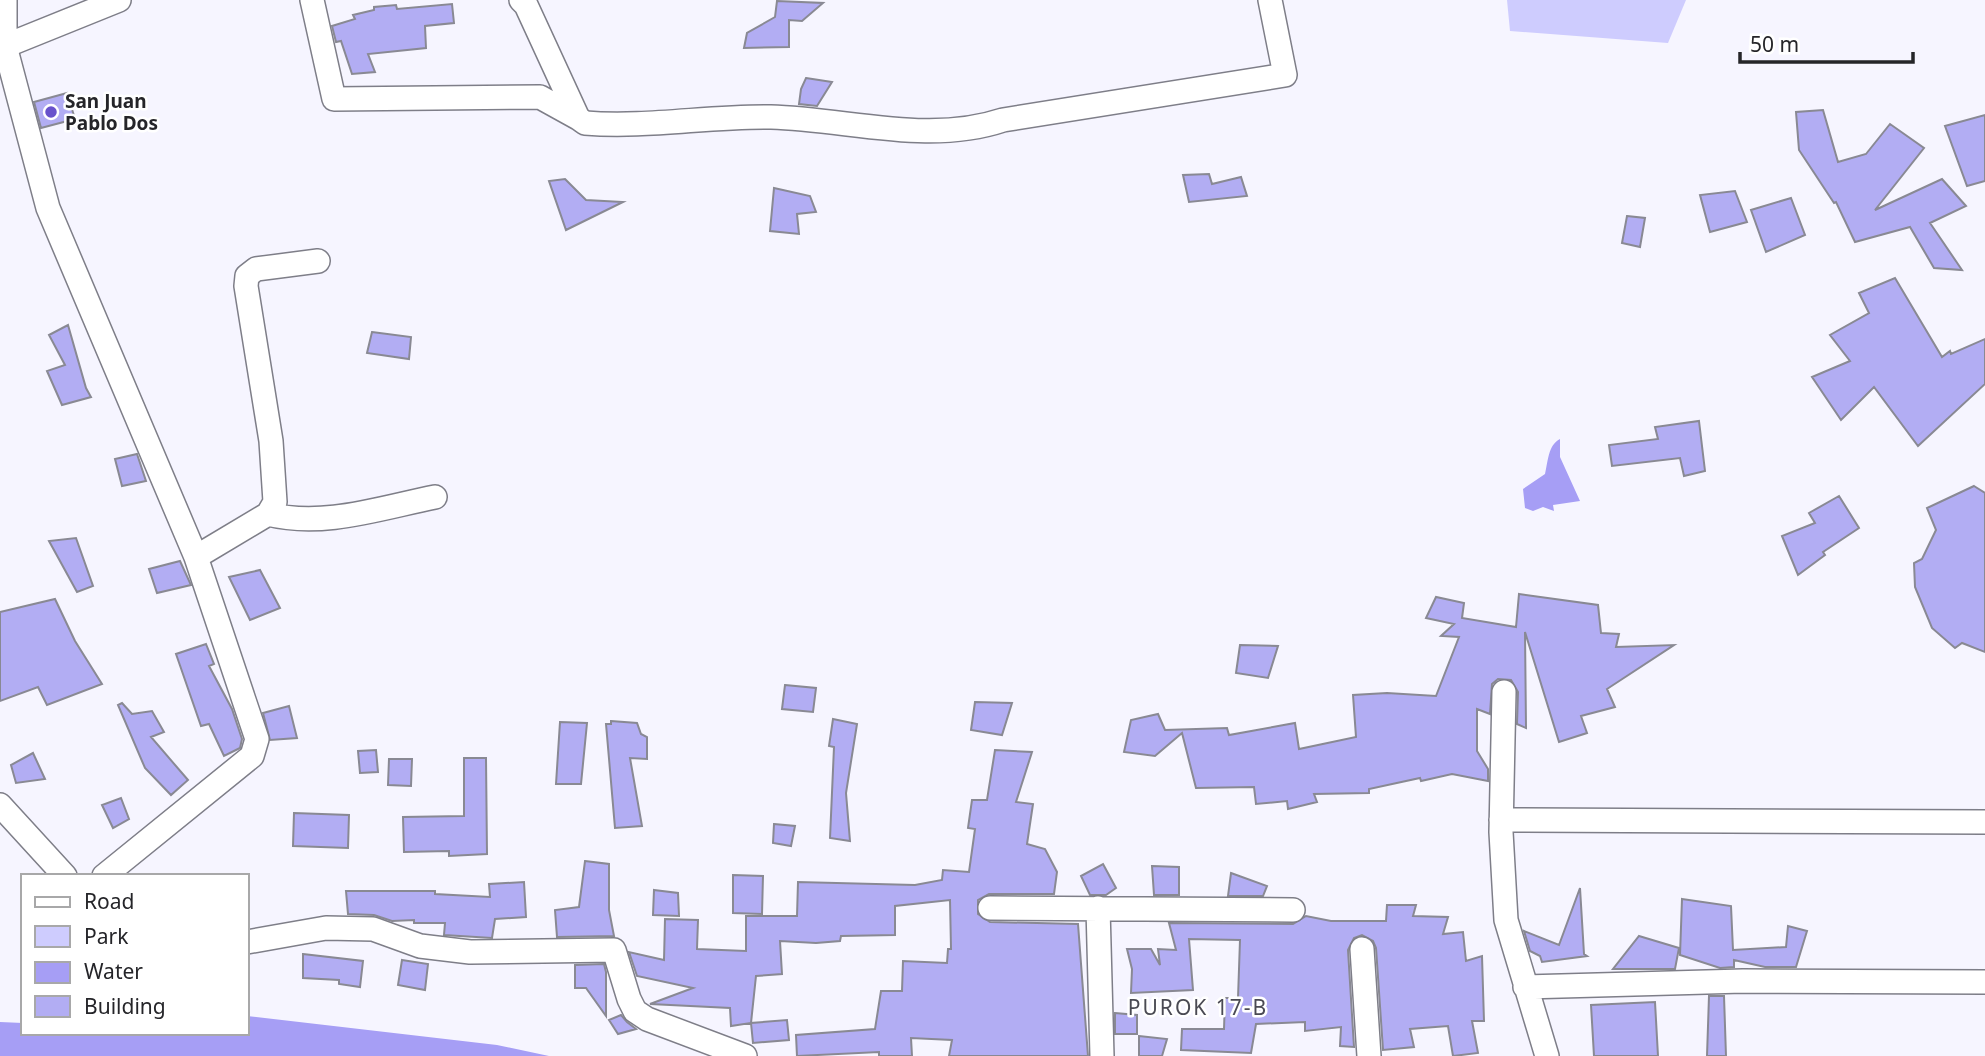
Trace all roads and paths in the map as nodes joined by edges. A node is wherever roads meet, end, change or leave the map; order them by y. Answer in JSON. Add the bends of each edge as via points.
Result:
{"nodes":[{"id":1,"x":5,"y":0,"type":"edge"},
{"id":2,"x":119,"y":0,"type":"edge"},
{"id":3,"x":312,"y":0,"type":"edge"},
{"id":4,"x":521,"y":0,"type":"edge"},
{"id":5,"x":1270,"y":0,"type":"edge"},
{"id":6,"x":5,"y":46,"type":"junction"},
{"id":7,"x":9,"y":110,"type":"edge"},
{"id":8,"x":578,"y":118,"type":"junction"},
{"id":9,"x":318,"y":261,"type":"dead end"},
{"id":10,"x":435,"y":497,"type":"dead end"},
{"id":11,"x":268,"y":514,"type":"junction"},
{"id":12,"x":196,"y":557,"type":"junction"},
{"id":13,"x":1504,"y":692,"type":"dead end"},
{"id":14,"x":0,"y":805,"type":"edge"},
{"id":15,"x":1502,"y":820,"type":"junction"},
{"id":16,"x":1985,"y":822,"type":"edge"},
{"id":17,"x":63,"y":874,"type":"edge"},
{"id":18,"x":106,"y":874,"type":"edge"},
{"id":19,"x":990,"y":908,"type":"dead end"},
{"id":20,"x":1098,"y":908,"type":"junction"},
{"id":21,"x":1293,"y":910,"type":"dead end"},
{"id":22,"x":248,"y":942,"type":"edge"},
{"id":23,"x":1362,"y":949,"type":"dead end"},
{"id":24,"x":1985,"y":982,"type":"edge"},
{"id":25,"x":1525,"y":987,"type":"junction"},
{"id":26,"x":745,"y":1056,"type":"edge"},
{"id":27,"x":1102,"y":1056,"type":"edge"},
{"id":28,"x":1369,"y":1056,"type":"edge"},
{"id":29,"x":1546,"y":1056,"type":"edge"}],
"edges":[{"from":1,"to":6,"type":"street"},
{"from":2,"to":6,"type":"street"},
{"from":3,"to":8,"type":"street","via":[[334,99],[540,97]]},
{"from":4,"to":8,"type":"street"},
{"from":5,"to":8,"type":"street","via":[[1286,75],[971,128],[902,130],[772,117],[604,125]]},
{"from":6,"to":7,"type":"street"},
{"from":7,"to":12,"type":"street"},
{"from":9,"to":11,"type":"street","via":[[256,269],[247,276],[271,441],[275,502]]},
{"from":10,"to":11,"type":"street","via":[[319,520]]},
{"from":11,"to":12,"type":"street"},
{"from":12,"to":18,"type":"street","via":[[257,739],[256,749]]},
{"from":13,"to":15,"type":"street"},
{"from":14,"to":17,"type":"street"},
{"from":15,"to":16,"type":"street"},
{"from":15,"to":25,"type":"street","via":[[1506,920]]},
{"from":19,"to":20,"type":"street"},
{"from":20,"to":21,"type":"street"},
{"from":20,"to":27,"type":"street"},
{"from":22,"to":26,"type":"street","via":[[326,928],[373,929],[420,946],[470,952],[614,950],[635,1011]]},
{"from":23,"to":28,"type":"street"},
{"from":24,"to":25,"type":"street","via":[[1743,981]]},
{"from":25,"to":29,"type":"street"}]}
